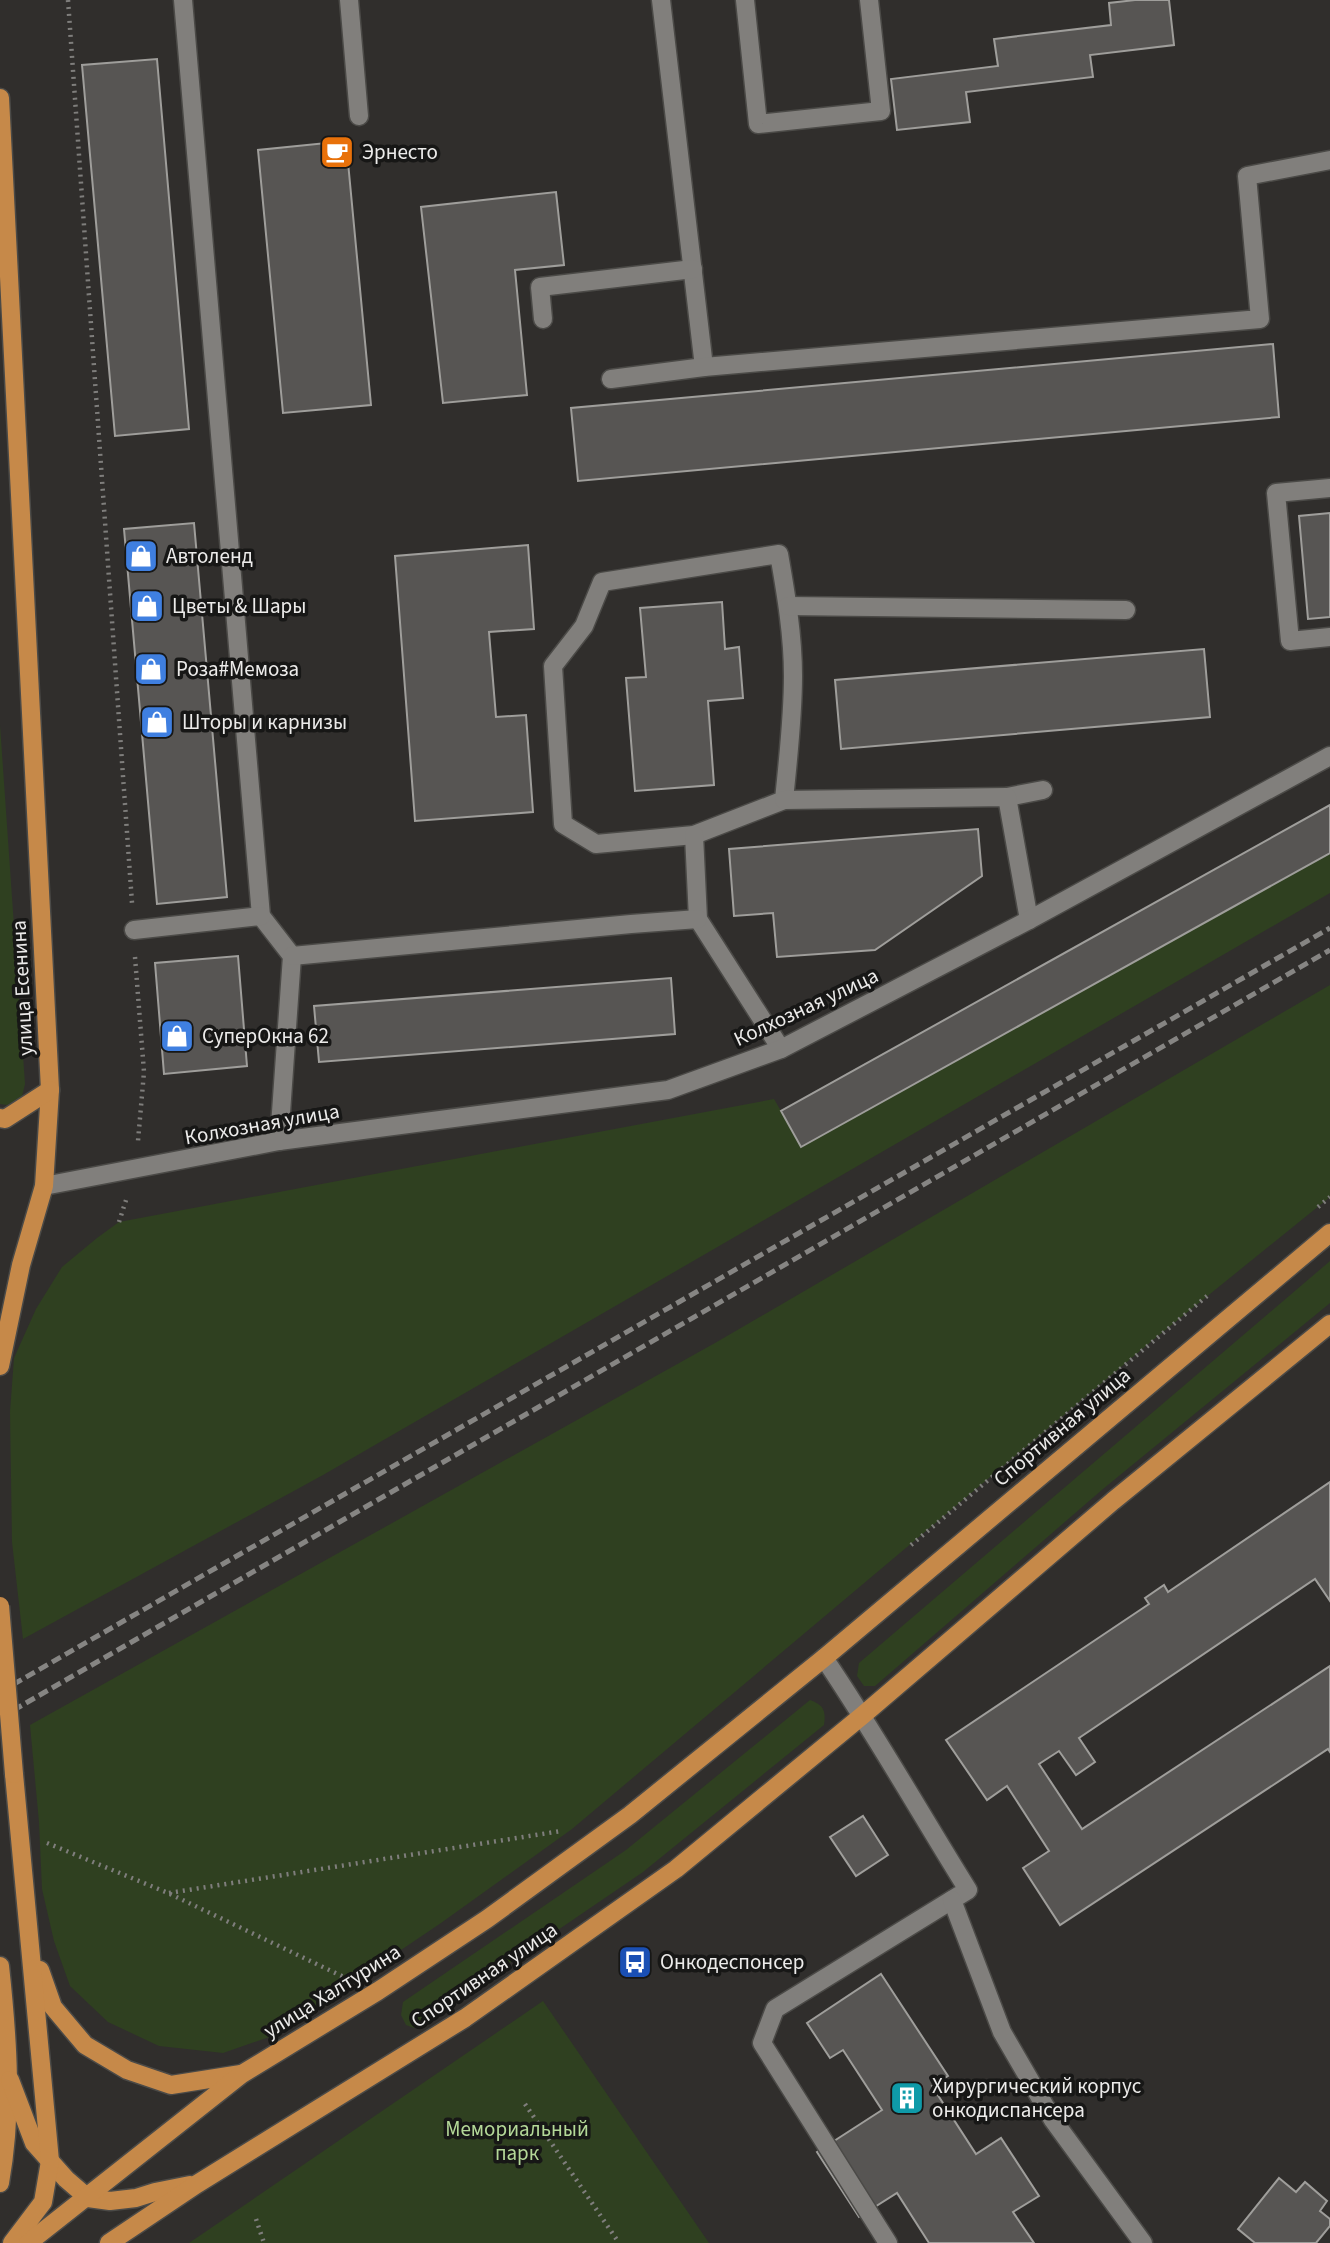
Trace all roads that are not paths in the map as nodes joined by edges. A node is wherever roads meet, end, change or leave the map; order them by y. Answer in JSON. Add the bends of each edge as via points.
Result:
{"nodes":[{"id":1,"x":183,"y":0,"type":"edge"},
{"id":2,"x":349,"y":0,"type":"edge"},
{"id":3,"x":661,"y":0,"type":"edge"},
{"id":4,"x":746,"y":0,"type":"edge"},
{"id":5,"x":869,"y":0,"type":"edge"},
{"id":6,"x":0,"y":98,"type":"edge"},
{"id":7,"x":359,"y":116,"type":"dead end"},
{"id":8,"x":1330,"y":160,"type":"edge"},
{"id":9,"x":693,"y":269,"type":"junction"},
{"id":10,"x":543,"y":319,"type":"dead end"},
{"id":11,"x":704,"y":367,"type":"junction"},
{"id":12,"x":611,"y":379,"type":"dead end"},
{"id":13,"x":1330,"y":488,"type":"edge"},
{"id":14,"x":788,"y":606,"type":"junction"},
{"id":15,"x":1126,"y":610,"type":"dead end"},
{"id":16,"x":1330,"y":637,"type":"edge"},
{"id":17,"x":1330,"y":756,"type":"edge"},
{"id":18,"x":1044,"y":790,"type":"dead end"},
{"id":19,"x":1007,"y":797,"type":"junction"},
{"id":20,"x":784,"y":800,"type":"junction"},
{"id":21,"x":694,"y":835,"type":"junction"},
{"id":22,"x":261,"y":916,"type":"junction"},
{"id":23,"x":698,"y":919,"type":"junction"},
{"id":24,"x":1029,"y":920,"type":"junction"},
{"id":25,"x":134,"y":930,"type":"road end"},
{"id":26,"x":292,"y":956,"type":"junction"},
{"id":27,"x":781,"y":1049,"type":"junction"},
{"id":28,"x":50,"y":1090,"type":"junction"},
{"id":29,"x":0,"y":1118,"type":"edge"},
{"id":30,"x":279,"y":1141,"type":"junction"},
{"id":31,"x":44,"y":1186,"type":"junction"},
{"id":32,"x":1330,"y":1233,"type":"edge"},
{"id":33,"x":1330,"y":1324,"type":"edge"},
{"id":34,"x":0,"y":1366,"type":"edge"},
{"id":35,"x":0,"y":1606,"type":"edge"},
{"id":36,"x":824,"y":1658,"type":"junction"},
{"id":37,"x":863,"y":1715,"type":"junction"},
{"id":38,"x":952,"y":1900,"type":"junction"},
{"id":39,"x":445,"y":1946,"type":"joint"},
{"id":40,"x":32,"y":1947,"type":"junction"},
{"id":41,"x":0,"y":1966,"type":"edge"},
{"id":42,"x":242,"y":2074,"type":"junction"},
{"id":43,"x":10,"y":2080,"type":"junction"},
{"id":44,"x":50,"y":2161,"type":"junction"},
{"id":45,"x":0,"y":2183,"type":"edge"},
{"id":46,"x":197,"y":2184,"type":"junction"},
{"id":47,"x":88,"y":2198,"type":"junction"},
{"id":48,"x":12,"y":2243,"type":"edge"},
{"id":49,"x":28,"y":2243,"type":"edge"},
{"id":50,"x":109,"y":2243,"type":"edge"},
{"id":51,"x":888,"y":2243,"type":"edge"},
{"id":52,"x":1143,"y":2243,"type":"edge"}],
"edges":[{"from":1,"to":22,"type":"street"},
{"from":2,"to":7,"type":"street"},
{"from":3,"to":9,"type":"street"},
{"from":4,"to":5,"type":"street","via":[[758,124],[881,111]]},
{"from":6,"to":28,"type":"main road","name":"улица Есенина"},
{"from":8,"to":11,"type":"street","via":[[1247,176],[1260,319]]},
{"from":9,"to":10,"type":"street","via":[[540,288]]},
{"from":9,"to":11,"type":"street"},
{"from":11,"to":12,"type":"street"},
{"from":13,"to":16,"type":"street","via":[[1276,493],[1290,641]]},
{"from":14,"to":15,"type":"street"},
{"from":14,"to":20,"type":"street","via":[[792,731]]},
{"from":14,"to":21,"type":"street","via":[[779,554],[602,582],[584,626],[553,666],[564,824],[596,844]]},
{"from":17,"to":24,"type":"street","name":"Колхозная улица"},
{"from":18,"to":19,"type":"street"},
{"from":19,"to":20,"type":"street"},
{"from":19,"to":24,"type":"street"},
{"from":20,"to":21,"type":"street"},
{"from":21,"to":23,"type":"street"},
{"from":22,"to":25,"type":"street"},
{"from":22,"to":26,"type":"street"},
{"from":23,"to":26,"type":"street"},
{"from":23,"to":27,"type":"street"},
{"from":24,"to":27,"type":"street","name":"Колхозная улица"},
{"from":26,"to":30,"type":"street"},
{"from":27,"to":30,"type":"street","name":"Колхозная улица","via":[[668,1090]]},
{"from":28,"to":29,"type":"main road"},
{"from":28,"to":31,"type":"main road","name":"улица Есенина"},
{"from":30,"to":31,"type":"street","name":"Колхозная улица"},
{"from":31,"to":34,"type":"main road","name":"улица Есенина","via":[[21,1265]]},
{"from":32,"to":36,"type":"main road","name":"Спортивная улица"},
{"from":33,"to":37,"type":"main road","name":"Спортивная улица","via":[[1113,1501]]},
{"from":35,"to":40,"type":"main road","bridge":true},
{"from":36,"to":37,"type":"street"},
{"from":36,"to":39,"type":"main road","name":"Спортивная улица","via":[[630,1815]]},
{"from":37,"to":38,"type":"street","via":[[968,1890]]},
{"from":37,"to":46,"type":"main road","name":"Спортивная улица","via":[[676,1869],[466,2018]]},
{"from":38,"to":51,"type":"street","via":[[775,2009],[762,2043]]},
{"from":38,"to":52,"type":"street","via":[[1002,2032],[1053,2120]]},
{"from":39,"to":42,"type":"main road","name":"улица Халтурина"},
{"from":40,"to":42,"type":"main road","via":[[53,2007],[85,2045],[127,2070],[172,2085]]},
{"from":40,"to":44,"type":"main road"},
{"from":41,"to":43,"type":"main road"},
{"from":42,"to":47,"type":"main road"},
{"from":43,"to":44,"type":"main road","via":[[34,2143]]},
{"from":43,"to":45,"type":"main road"},
{"from":44,"to":47,"type":"main road"},
{"from":44,"to":48,"type":"main road","via":[[43,2202]]},
{"from":46,"to":47,"type":"main road","via":[[136,2198]]},
{"from":46,"to":50,"type":"main road","name":"Спортивная улица"},
{"from":47,"to":49,"type":"main road"}]}
